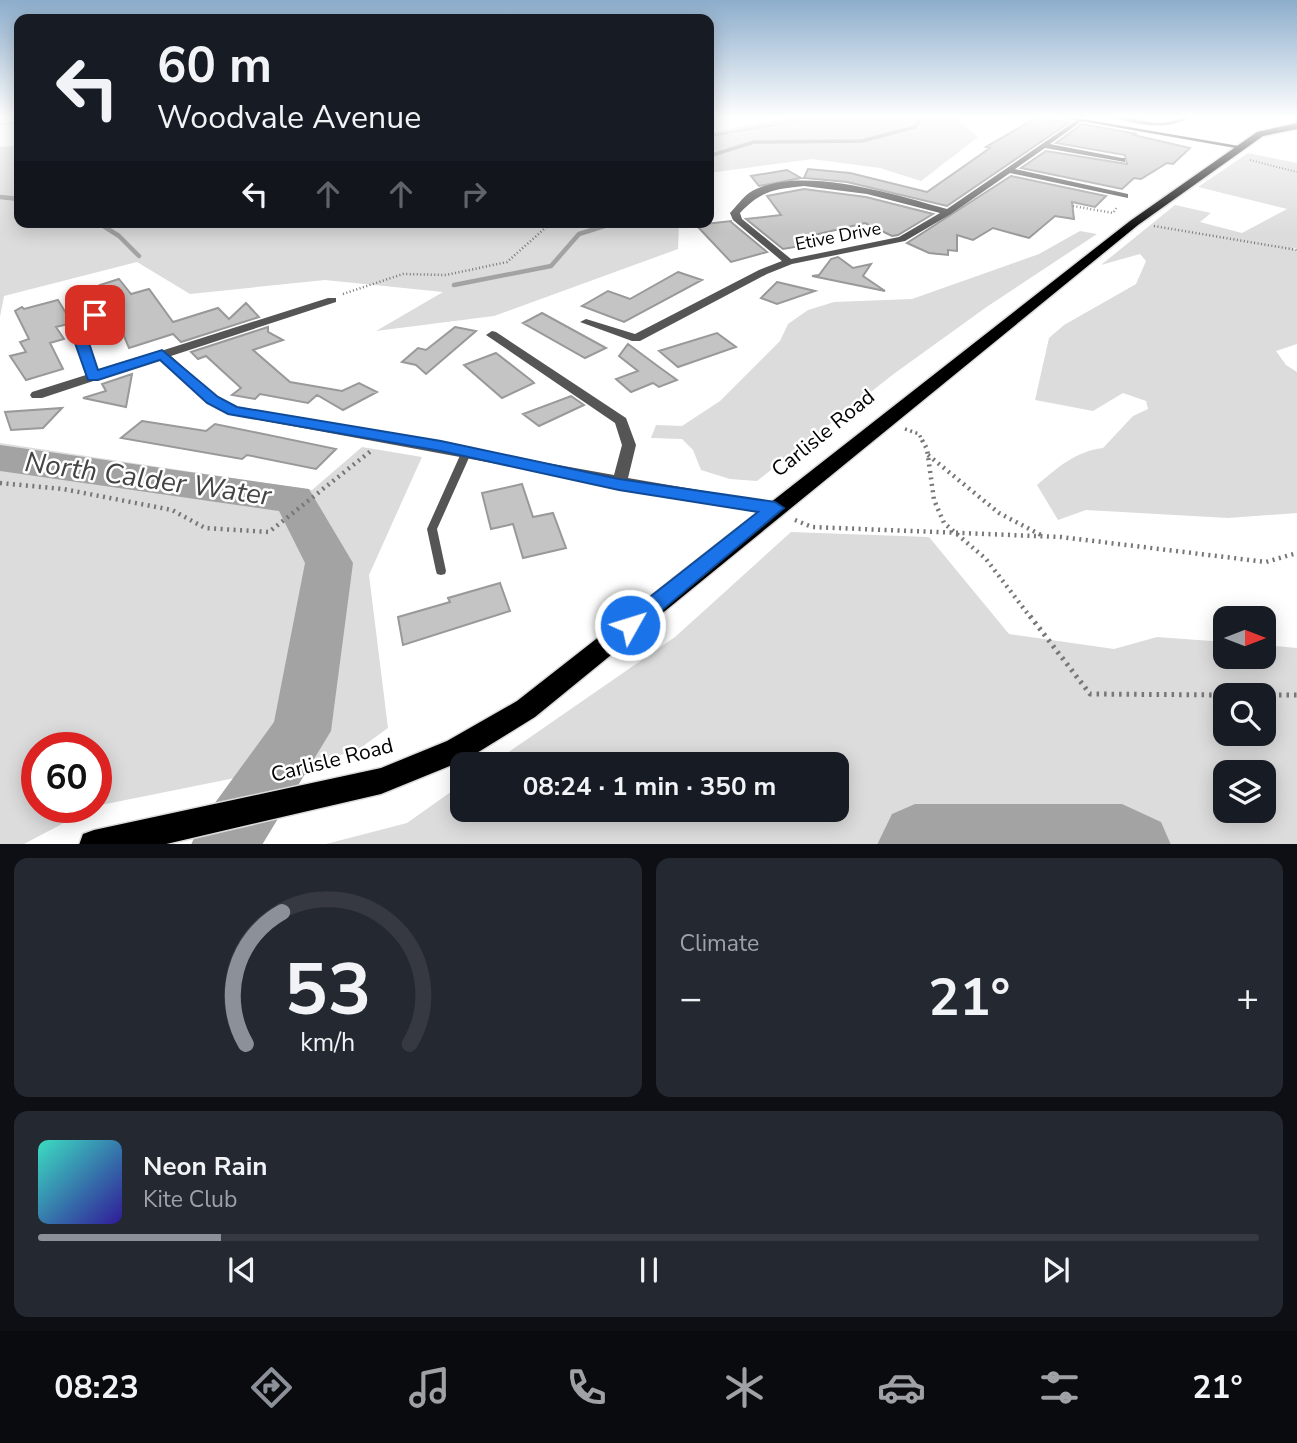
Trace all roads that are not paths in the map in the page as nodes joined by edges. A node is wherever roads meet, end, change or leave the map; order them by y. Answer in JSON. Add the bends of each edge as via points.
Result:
{"nodes":[{"id":1,"x":1029,"y":155,"type":"edge"},
{"id":2,"x":1098,"y":155,"type":"edge"},
{"id":3,"x":1228,"y":155,"type":"edge"},
{"id":4,"x":1122,"y":160,"type":"dead end"},
{"id":5,"x":1008,"y":170,"type":"junction"},
{"id":6,"x":1125,"y":196,"type":"road end"},
{"id":7,"x":948,"y":212,"type":"junction"},
{"id":8,"x":789,"y":262,"type":"junction"},
{"id":9,"x":76,"y":299,"type":"dead end"},
{"id":10,"x":331,"y":300,"type":"road end"},
{"id":11,"x":586,"y":322,"type":"dead end"},
{"id":12,"x":492,"y":335,"type":"dead end"},
{"id":13,"x":162,"y":354,"type":"junction"},
{"id":14,"x":93,"y":377,"type":"junction"},
{"id":15,"x":37,"y":395,"type":"dead end"},
{"id":16,"x":467,"y":451,"type":"junction"},
{"id":17,"x":619,"y":484,"type":"junction"},
{"id":18,"x":775,"y":508,"type":"junction"},
{"id":19,"x":441,"y":571,"type":"dead end"},
{"id":20,"x":108,"y":841,"type":"edge"}],
"edges":[{"from":1,"to":5,"type":"street","name":"Etive Drive"},
{"from":2,"to":4,"type":"street"},
{"from":3,"to":18,"type":"main road","name":"Carlisle Road","via":[[1134,223]]},
{"from":5,"to":6,"type":"street"},
{"from":5,"to":7,"type":"street","name":"Etive Drive"},
{"from":7,"to":8,"type":"street","name":"Etive Drive","via":[[902,239]]},
{"from":7,"to":8,"type":"street","via":[[819,183],[777,187],[742,201],[735,213],[738,220]]},
{"from":8,"to":11,"type":"street","name":"Etive Drive","via":[[636,338]]},
{"from":9,"to":14,"type":"street","via":[[95,315],[81,340]]},
{"from":10,"to":13,"type":"street"},
{"from":12,"to":17,"type":"street","via":[[621,421],[629,445]]},
{"from":13,"to":14,"type":"street"},
{"from":13,"to":16,"type":"street","via":[[212,400],[233,411]]},
{"from":14,"to":15,"type":"street"},
{"from":16,"to":17,"type":"street"},
{"from":16,"to":19,"type":"lane","via":[[432,529]]},
{"from":17,"to":18,"type":"street"},
{"from":18,"to":20,"type":"main road","name":"Carlisle Road","via":[[526,709],[457,750],[381,781]]}]}
